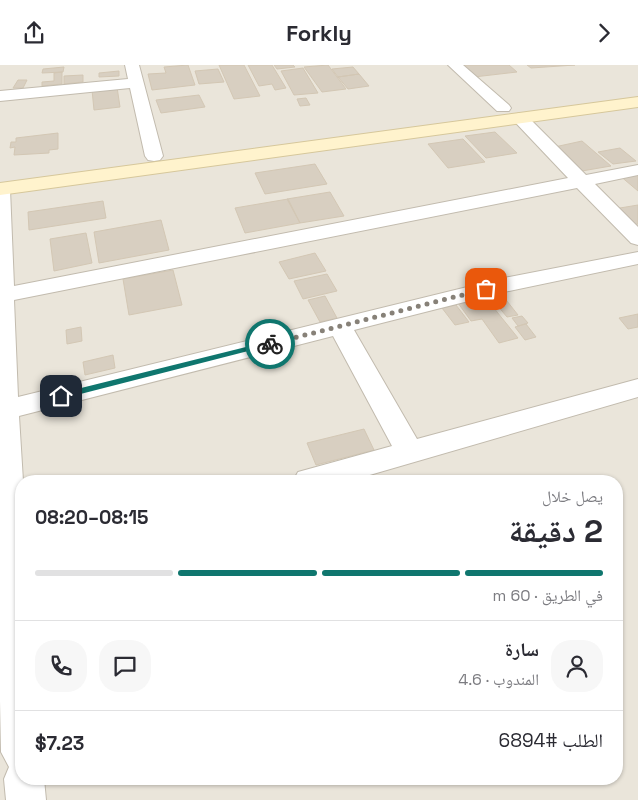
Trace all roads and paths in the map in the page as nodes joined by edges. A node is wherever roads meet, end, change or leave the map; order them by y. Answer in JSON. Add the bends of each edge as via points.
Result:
{"nodes":[{"id":1,"x":136,"y":65,"type":"edge"},
{"id":2,"x":455,"y":65,"type":"edge"},
{"id":3,"x":136,"y":83,"type":"junction"},
{"id":4,"x":638,"y":91,"type":"edge"},
{"id":5,"x":0,"y":96,"type":"edge"},
{"id":6,"x":638,"y":102,"type":"edge"},
{"id":7,"x":503,"y":108,"type":"junction"},
{"id":8,"x":520,"y":118,"type":"junction"},
{"id":9,"x":154,"y":156,"type":"junction"},
{"id":10,"x":638,"y":170,"type":"edge"},
{"id":11,"x":581,"y":181,"type":"junction"},
{"id":12,"x":0,"y":185,"type":"edge"},
{"id":13,"x":638,"y":239,"type":"edge"},
{"id":14,"x":638,"y":258,"type":"edge"},
{"id":15,"x":2,"y":296,"type":"edge"},
{"id":16,"x":340,"y":326,"type":"junction"},
{"id":17,"x":638,"y":388,"type":"edge"},
{"id":18,"x":3,"y":410,"type":"edge"},
{"id":19,"x":410,"y":452,"type":"junction"},
{"id":20,"x":329,"y":475,"type":"edge"},
{"id":21,"x":11,"y":565,"type":"edge"},
{"id":22,"x":13,"y":740,"type":"edge"},
{"id":23,"x":25,"y":785,"type":"edge"},
{"id":24,"x":26,"y":800,"type":"edge"}],
"edges":[{"from":1,"to":3,"type":"street"},
{"from":2,"to":7,"type":"street"},
{"from":3,"to":5,"type":"street"},
{"from":3,"to":9,"type":"street"},
{"from":4,"to":7,"type":"street"},
{"from":6,"to":8,"type":"street"},
{"from":7,"to":9,"type":"street"},
{"from":8,"to":11,"type":"street"},
{"from":8,"to":12,"type":"street"},
{"from":9,"to":12,"type":"street"},
{"from":10,"to":11,"type":"street"},
{"from":11,"to":13,"type":"street"},
{"from":11,"to":15,"type":"street"},
{"from":12,"to":15,"type":"street"},
{"from":14,"to":16,"type":"street","via":[[504,285]]},
{"from":15,"to":18,"type":"street"},
{"from":16,"to":18,"type":"street"},
{"from":16,"to":19,"type":"street"},
{"from":17,"to":19,"type":"street"},
{"from":18,"to":21,"type":"street"},
{"from":19,"to":20,"type":"street"},
{"from":21,"to":22,"type":"street"},
{"from":23,"to":24,"type":"street"}]}
